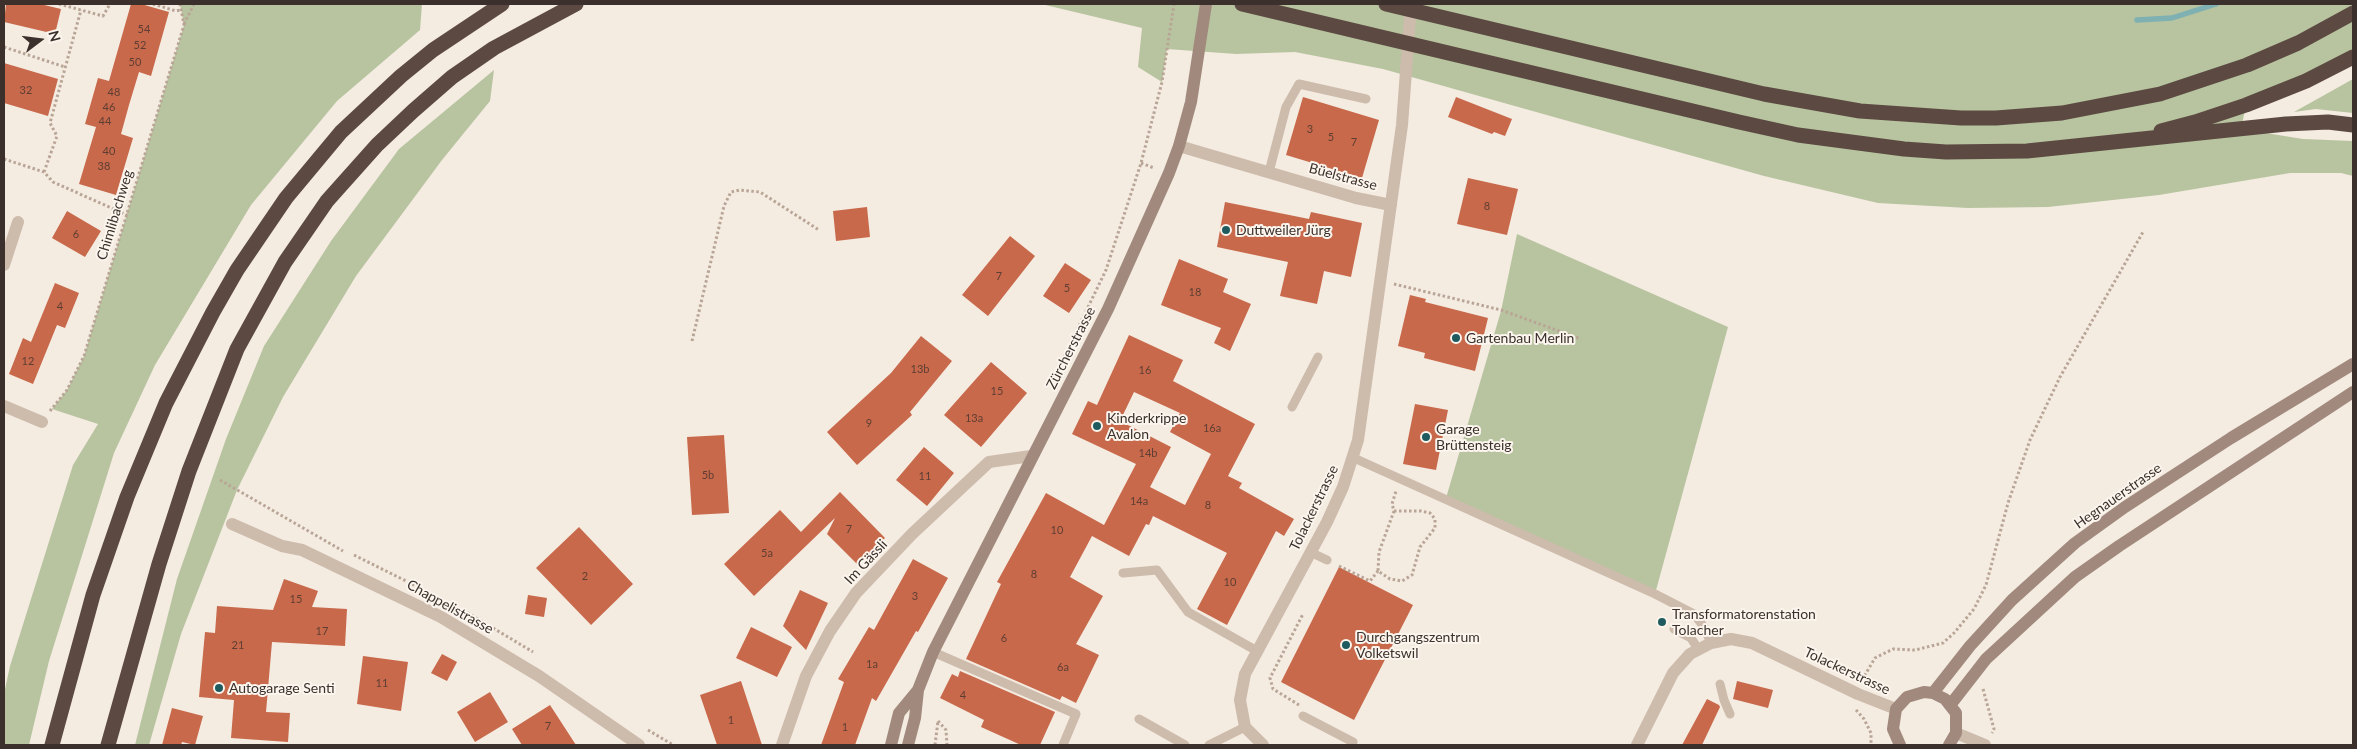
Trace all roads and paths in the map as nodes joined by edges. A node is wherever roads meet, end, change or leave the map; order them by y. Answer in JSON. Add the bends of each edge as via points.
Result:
{"nodes":[{"id":1,"x":59,"y":4,"type":"edge"},
{"id":2,"x":110,"y":4,"type":"edge"},
{"id":3,"x":153,"y":4,"type":"edge"},
{"id":4,"x":180,"y":4,"type":"edge"},
{"id":5,"x":194,"y":4,"type":"edge"},
{"id":6,"x":502,"y":4,"type":"edge"},
{"id":7,"x":576,"y":4,"type":"edge"},
{"id":8,"x":1174,"y":4,"type":"edge"},
{"id":9,"x":1206,"y":4,"type":"edge"},
{"id":10,"x":1242,"y":4,"type":"edge"},
{"id":11,"x":1386,"y":4,"type":"edge"},
{"id":12,"x":1412,"y":4,"type":"edge"},
{"id":13,"x":81,"y":10,"type":"junction"},
{"id":14,"x":180,"y":10,"type":"junction"},
{"id":15,"x":2353,"y":13,"type":"edge"},
{"id":16,"x":184,"y":25,"type":"junction"},
{"id":17,"x":4,"y":47,"type":"edge"},
{"id":18,"x":2353,"y":57,"type":"edge"},
{"id":19,"x":66,"y":67,"type":"junction"},
{"id":20,"x":1366,"y":99,"type":"dead end"},
{"id":21,"x":2353,"y":125,"type":"edge"},
{"id":22,"x":1179,"y":146,"type":"junction"},
{"id":23,"x":2056,"y":148,"type":"junction"},
{"id":24,"x":4,"y":159,"type":"edge"},
{"id":25,"x":44,"y":172,"type":"junction"},
{"id":26,"x":1269,"y":172,"type":"junction"},
{"id":27,"x":1391,"y":205,"type":"junction"},
{"id":28,"x":127,"y":215,"type":"junction"},
{"id":29,"x":18,"y":222,"type":"dead end"},
{"id":30,"x":819,"y":230,"type":"dead end"},
{"id":31,"x":2144,"y":232,"type":"dead end"},
{"id":32,"x":4,"y":265,"type":"edge"},
{"id":33,"x":1381,"y":281,"type":"junction"},
{"id":34,"x":1581,"y":339,"type":"dead end"},
{"id":35,"x":692,"y":341,"type":"dead end"},
{"id":36,"x":1318,"y":357,"type":"dead end"},
{"id":37,"x":1062,"y":362,"type":"dead end"},
{"id":38,"x":2353,"y":364,"type":"edge"},
{"id":39,"x":2353,"y":392,"type":"edge"},
{"id":40,"x":4,"y":406,"type":"edge"},
{"id":41,"x":1292,"y":407,"type":"dead end"},
{"id":42,"x":42,"y":422,"type":"joint"},
{"id":43,"x":1031,"y":456,"type":"junction"},
{"id":44,"x":1354,"y":458,"type":"junction"},
{"id":45,"x":1402,"y":479,"type":"junction"},
{"id":46,"x":1394,"y":511,"type":"junction"},
{"id":47,"x":232,"y":524,"type":"dead end"},
{"id":48,"x":1310,"y":552,"type":"junction"},
{"id":49,"x":1327,"y":560,"type":"joint"},
{"id":50,"x":1378,"y":571,"type":"junction"},
{"id":51,"x":1123,"y":573,"type":"dead end"},
{"id":52,"x":1303,"y":614,"type":"dead end"},
{"id":53,"x":1674,"y":629,"type":"dead end"},
{"id":54,"x":1711,"y":642,"type":"junction"},
{"id":55,"x":1698,"y":650,"type":"junction"},
{"id":56,"x":1257,"y":651,"type":"junction"},
{"id":57,"x":933,"y":652,"type":"junction"},
{"id":58,"x":1720,"y":684,"type":"dead end"},
{"id":59,"x":1984,"y":684,"type":"dead end"},
{"id":60,"x":918,"y":690,"type":"junction"},
{"id":61,"x":1933,"y":692,"type":"junction"},
{"id":62,"x":1858,"y":694,"type":"junction"},
{"id":63,"x":1950,"y":704,"type":"junction"},
{"id":64,"x":1896,"y":709,"type":"junction"},
{"id":65,"x":1730,"y":714,"type":"dead end"},
{"id":66,"x":1302,"y":716,"type":"joint"},
{"id":67,"x":1139,"y":719,"type":"dead end"},
{"id":68,"x":1245,"y":727,"type":"junction"},
{"id":69,"x":1956,"y":734,"type":"junction"},
{"id":70,"x":1988,"y":741,"type":"edge"},
{"id":71,"x":1896,"y":743,"type":"edge"},
{"id":72,"x":52,"y":745,"type":"edge"},
{"id":73,"x":108,"y":745,"type":"edge"},
{"id":74,"x":639,"y":745,"type":"edge"},
{"id":75,"x":782,"y":745,"type":"edge"},
{"id":76,"x":891,"y":745,"type":"edge"},
{"id":77,"x":908,"y":745,"type":"edge"},
{"id":78,"x":935,"y":745,"type":"edge"},
{"id":79,"x":947,"y":745,"type":"edge"},
{"id":80,"x":1062,"y":745,"type":"edge"},
{"id":81,"x":1184,"y":745,"type":"edge"},
{"id":82,"x":1209,"y":745,"type":"edge"},
{"id":83,"x":1263,"y":745,"type":"edge"},
{"id":84,"x":1352,"y":745,"type":"edge"},
{"id":85,"x":1638,"y":745,"type":"edge"},
{"id":86,"x":1871,"y":745,"type":"edge"},
{"id":87,"x":1949,"y":745,"type":"edge"}],
"edges":[{"from":1,"to":13,"type":"path"},
{"from":2,"to":13,"type":"path","via":[[103,16]]},
{"from":3,"to":14,"type":"path"},
{"from":4,"to":14,"type":"path"},
{"from":5,"to":16,"type":"path","name":"Chimlibachweg"},
{"from":6,"to":72,"type":"highway","via":[[448,39],[401,76],[341,132],[286,198],[237,270],[166,403],[127,497],[93,595]]},
{"from":7,"to":73,"type":"highway","via":[[494,48],[426,99],[377,145],[327,201],[285,262],[237,349],[192,463]]},
{"from":8,"to":37,"type":"path","name":"Zürcherstrasse","via":[[1151,128],[1106,270]]},
{"from":9,"to":22,"type":"main road","name":"Zürcherstrasse","via":[[1190,102]]},
{"from":10,"to":23,"type":"highway","via":[[1798,135],[1946,152]]},
{"from":11,"to":15,"type":"highway","via":[[1764,94],[1870,112],[1961,118],[2062,112],[2160,94],[2256,62]]},
{"from":12,"to":27,"type":"street","name":"Büelstrasse"},
{"from":13,"to":19,"type":"path"},
{"from":14,"to":16,"type":"path"},
{"from":16,"to":28,"type":"path","name":"Chimlibachweg"},
{"from":17,"to":19,"type":"path"},
{"from":18,"to":23,"type":"highway","via":[[2278,92],[2195,122],[2127,138]]},
{"from":19,"to":25,"type":"path","via":[[50,122],[57,136]]},
{"from":20,"to":26,"type":"lane","via":[[1299,84],[1286,107]]},
{"from":21,"to":23,"type":"highway","via":[[2328,122],[2294,124]]},
{"from":22,"to":26,"type":"street","name":"Büelstrasse"},
{"from":22,"to":43,"type":"main road","name":"Zürcherstrasse","via":[[1128,267]]},
{"from":24,"to":25,"type":"path"},
{"from":25,"to":28,"type":"path","via":[[52,182]]},
{"from":26,"to":27,"type":"street","name":"Büelstrasse"},
{"from":27,"to":33,"type":"street","name":"Tolackerstrasse"},
{"from":28,"to":42,"type":"path","name":"Chimlibachweg","via":[[84,356],[67,390]]},
{"from":29,"to":32,"type":"street"},
{"from":30,"to":35,"type":"path","via":[[760,192],[731,192],[724,206]]},
{"from":31,"to":62,"type":"path","via":[[2060,377],[2030,440],[2008,503],[1986,585],[1974,608],[1943,643],[1915,650],[1893,649],[1875,658]]},
{"from":33,"to":34,"type":"path","via":[[1501,310]]},
{"from":33,"to":44,"type":"street","name":"Tolackerstrasse"},
{"from":36,"to":41,"type":"lane"},
{"from":38,"to":61,"type":"main road","name":"Hegnauerstrasse","via":[[2231,438],[2076,543],[2012,600]]},
{"from":39,"to":63,"type":"main road","via":[[2075,577],[1986,659]]},
{"from":40,"to":42,"type":"street"},
{"from":43,"to":57,"type":"main road","name":"Zürcherstrasse"},
{"from":43,"to":75,"type":"street","name":"Im Gässli","via":[[989,462],[912,534],[856,593],[830,631],[806,676]]},
{"from":44,"to":45,"type":"lane"},
{"from":44,"to":48,"type":"street","name":"Tolackerstrasse","via":[[1344,487]]},
{"from":45,"to":46,"type":"path","via":[[1392,504]]},
{"from":45,"to":54,"type":"lane","via":[[1694,614]]},
{"from":46,"to":50,"type":"path","via":[[1380,552]]},
{"from":46,"to":50,"type":"path","via":[[1430,513],[1435,519],[1435,528],[1420,547],[1412,575],[1402,581],[1390,580]]},
{"from":47,"to":74,"type":"street","name":"Chappelistrasse","via":[[282,546],[302,550],[441,617],[540,676]]},
{"from":48,"to":49,"type":"lane"},
{"from":48,"to":56,"type":"street","name":"Tolackerstrasse"},
{"from":49,"to":50,"type":"path","via":[[1370,581]]},
{"from":51,"to":56,"type":"lane","via":[[1157,570],[1188,612]]},
{"from":52,"to":66,"type":"path","via":[[1270,678],[1273,689],[1306,709]]},
{"from":53,"to":55,"type":"lane","via":[[1691,638]]},
{"from":54,"to":55,"type":"street","name":"Tolackerstrasse"},
{"from":54,"to":62,"type":"street","name":"Tolackerstrasse","via":[[1731,639],[1752,643]]},
{"from":55,"to":85,"type":"street","name":"Tolackerstrasse","via":[[1673,673]]},
{"from":56,"to":68,"type":"street","name":"Tolackerstrasse","via":[[1245,674],[1240,700]]},
{"from":57,"to":60,"type":"main road","name":"Zürcherstrasse"},
{"from":57,"to":80,"type":"lane","via":[[1076,714]]},
{"from":58,"to":65,"type":"lane"},
{"from":59,"to":70,"type":"path","via":[[1983,692],[1994,729]]},
{"from":60,"to":76,"type":"main road","name":"Zürcherstrasse","via":[[899,714]]},
{"from":60,"to":77,"type":"main road","name":"Zürcherstrasse","via":[[916,718]]},
{"from":61,"to":63,"type":"main road"},
{"from":61,"to":64,"type":"main road","via":[[1907,696]]},
{"from":62,"to":64,"type":"street","name":"Tolackerstrasse"},
{"from":62,"to":86,"type":"path","via":[[1856,710],[1871,733]]},
{"from":63,"to":69,"type":"main road","via":[[1956,713]]},
{"from":64,"to":71,"type":"main road","via":[[1893,719]]},
{"from":66,"to":84,"type":"lane","via":[[1353,742]]},
{"from":67,"to":81,"type":"lane"},
{"from":68,"to":82,"type":"lane"},
{"from":68,"to":83,"type":"street"},
{"from":69,"to":70,"type":"street"},
{"from":69,"to":87,"type":"main road"},
{"from":78,"to":79,"type":"path","via":[[938,721],[946,730]]}]}
